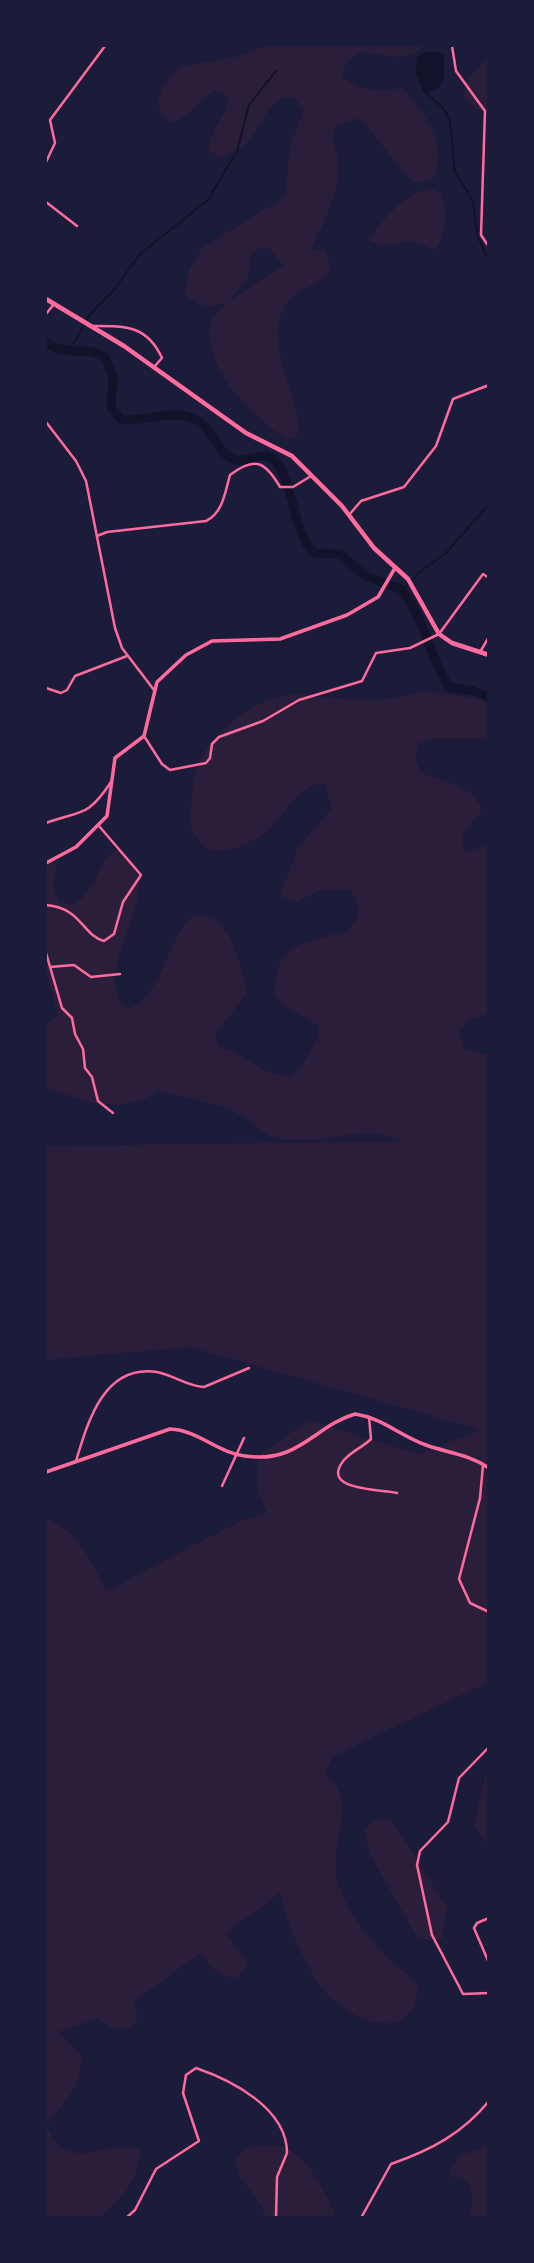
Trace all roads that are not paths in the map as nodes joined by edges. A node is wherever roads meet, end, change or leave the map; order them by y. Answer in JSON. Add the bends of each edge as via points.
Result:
{"nodes":[{"id":1,"x":105,"y":46,"type":"edge"},
{"id":2,"x":453,"y":46,"type":"edge"},
{"id":3,"x":46,"y":162,"type":"edge"},
{"id":4,"x":46,"y":202,"type":"edge"},
{"id":5,"x":77,"y":226,"type":"dead end"},
{"id":6,"x":488,"y":247,"type":"edge"},
{"id":7,"x":46,"y":299,"type":"edge"},
{"id":8,"x":54,"y":304,"type":"junction"},
{"id":9,"x":46,"y":314,"type":"edge"},
{"id":10,"x":93,"y":326,"type":"junction"},
{"id":11,"x":154,"y":367,"type":"junction"},
{"id":12,"x":488,"y":384,"type":"edge"},
{"id":13,"x":46,"y":422,"type":"edge"},
{"id":14,"x":312,"y":476,"type":"junction"},
{"id":15,"x":349,"y":514,"type":"junction"},
{"id":16,"x":97,"y":536,"type":"junction"},
{"id":17,"x":395,"y":568,"type":"junction"},
{"id":18,"x":488,"y":578,"type":"edge"},
{"id":19,"x":439,"y":634,"type":"junction"},
{"id":20,"x":488,"y":637,"type":"edge"},
{"id":21,"x":480,"y":652,"type":"junction"},
{"id":22,"x":488,"y":655,"type":"edge"},
{"id":23,"x":128,"y":656,"type":"junction"},
{"id":24,"x":46,"y":688,"type":"edge"},
{"id":25,"x":155,"y":690,"type":"junction"},
{"id":26,"x":144,"y":736,"type":"junction"},
{"id":27,"x":111,"y":782,"type":"junction"},
{"id":28,"x":46,"y":822,"type":"edge"},
{"id":29,"x":99,"y":826,"type":"junction"},
{"id":30,"x":46,"y":863,"type":"edge"},
{"id":31,"x":46,"y":905,"type":"edge"},
{"id":32,"x":46,"y":953,"type":"edge"},
{"id":33,"x":50,"y":967,"type":"junction"},
{"id":34,"x":120,"y":974,"type":"dead end"},
{"id":35,"x":113,"y":1113,"type":"dead end"},
{"id":36,"x":249,"y":1368,"type":"dead end"},
{"id":37,"x":368,"y":1416,"type":"junction"},
{"id":38,"x":244,"y":1438,"type":"dead end"},
{"id":39,"x":76,"y":1461,"type":"junction"},
{"id":40,"x":483,"y":1464,"type":"junction"},
{"id":41,"x":488,"y":1468,"type":"edge"},
{"id":42,"x":46,"y":1472,"type":"edge"},
{"id":43,"x":222,"y":1486,"type":"dead end"},
{"id":44,"x":397,"y":1493,"type":"dead end"},
{"id":45,"x":488,"y":1612,"type":"edge"},
{"id":46,"x":488,"y":1747,"type":"edge"},
{"id":47,"x":488,"y":1918,"type":"edge"},
{"id":48,"x":488,"y":1963,"type":"edge"},
{"id":49,"x":488,"y":1993,"type":"edge"},
{"id":50,"x":488,"y":2101,"type":"edge"},
{"id":51,"x":126,"y":2217,"type":"edge"},
{"id":52,"x":276,"y":2217,"type":"edge"},
{"id":53,"x":362,"y":2217,"type":"edge"}],
"edges":[{"from":1,"to":3,"type":"street","via":[[50,120],[55,143]]},
{"from":2,"to":6,"type":"street","via":[[456,71],[485,111],[481,235]]},
{"from":4,"to":5,"type":"street"},
{"from":7,"to":8,"type":"main road"},
{"from":8,"to":9,"type":"street"},
{"from":8,"to":10,"type":"main road"},
{"from":10,"to":11,"type":"main road"},
{"from":10,"to":11,"type":"street","via":[[122,327],[151,338],[162,358]]},
{"from":11,"to":14,"type":"main road","via":[[246,433],[292,456]]},
{"from":12,"to":15,"type":"street","via":[[453,398],[436,446],[404,487],[361,500]]},
{"from":13,"to":16,"type":"street","via":[[83,473]]},
{"from":14,"to":15,"type":"main road"},
{"from":14,"to":16,"type":"street","via":[[293,487],[280,487],[271,471],[256,463],[230,475],[220,507],[206,521]]},
{"from":15,"to":17,"type":"main road"},
{"from":16,"to":23,"type":"street","via":[[115,628]]},
{"from":17,"to":19,"type":"main road","via":[[411,584]]},
{"from":17,"to":25,"type":"street","via":[[370,604],[301,634],[199,646],[163,674]]},
{"from":18,"to":19,"type":"street","via":[[483,574]]},
{"from":19,"to":21,"type":"main road"},
{"from":19,"to":26,"type":"street","via":[[410,648],[376,653],[362,681],[299,700],[271,717],[219,737],[212,744],[209,761],[202,765],[170,770]]},
{"from":20,"to":21,"type":"street"},
{"from":21,"to":22,"type":"main road"},
{"from":23,"to":24,"type":"street","via":[[75,676],[61,693]]},
{"from":23,"to":25,"type":"street"},
{"from":25,"to":26,"type":"street"},
{"from":26,"to":27,"type":"street","via":[[115,758]]},
{"from":27,"to":28,"type":"street","via":[[82,814]]},
{"from":27,"to":29,"type":"street","via":[[110,807]]},
{"from":29,"to":30,"type":"street","via":[[76,847]]},
{"from":29,"to":31,"type":"street","via":[[141,875],[123,902],[114,934],[104,941],[98,939],[79,918]]},
{"from":32,"to":33,"type":"street"},
{"from":33,"to":34,"type":"street","via":[[74,965],[91,977]]},
{"from":33,"to":35,"type":"street","via":[[62,1007],[72,1018],[98,1101]]},
{"from":36,"to":39,"type":"street","via":[[204,1387],[158,1373],[128,1375],[98,1402]]},
{"from":37,"to":39,"type":"street","via":[[345,1417],[296,1449],[274,1456],[245,1457],[186,1429],[170,1429]]},
{"from":37,"to":40,"type":"street","via":[[425,1445]]},
{"from":37,"to":44,"type":"street","via":[[371,1439],[343,1461],[340,1474],[359,1489]]},
{"from":38,"to":43,"type":"street"},
{"from":39,"to":42,"type":"street"},
{"from":40,"to":41,"type":"street"},
{"from":40,"to":45,"type":"street","via":[[480,1498],[459,1579],[470,1603]]},
{"from":46,"to":49,"type":"street","via":[[459,1778],[448,1822],[420,1851],[417,1865],[432,1935],[459,1987],[468,1996]]},
{"from":47,"to":48,"type":"street","via":[[474,1928]]},
{"from":50,"to":53,"type":"street","via":[[446,2141],[391,2164]]},
{"from":51,"to":52,"type":"street","via":[[135,2210],[156,2169],[199,2141],[183,2093],[186,2075],[196,2068],[253,2097],[279,2126],[287,2152],[276,2177]]}]}
